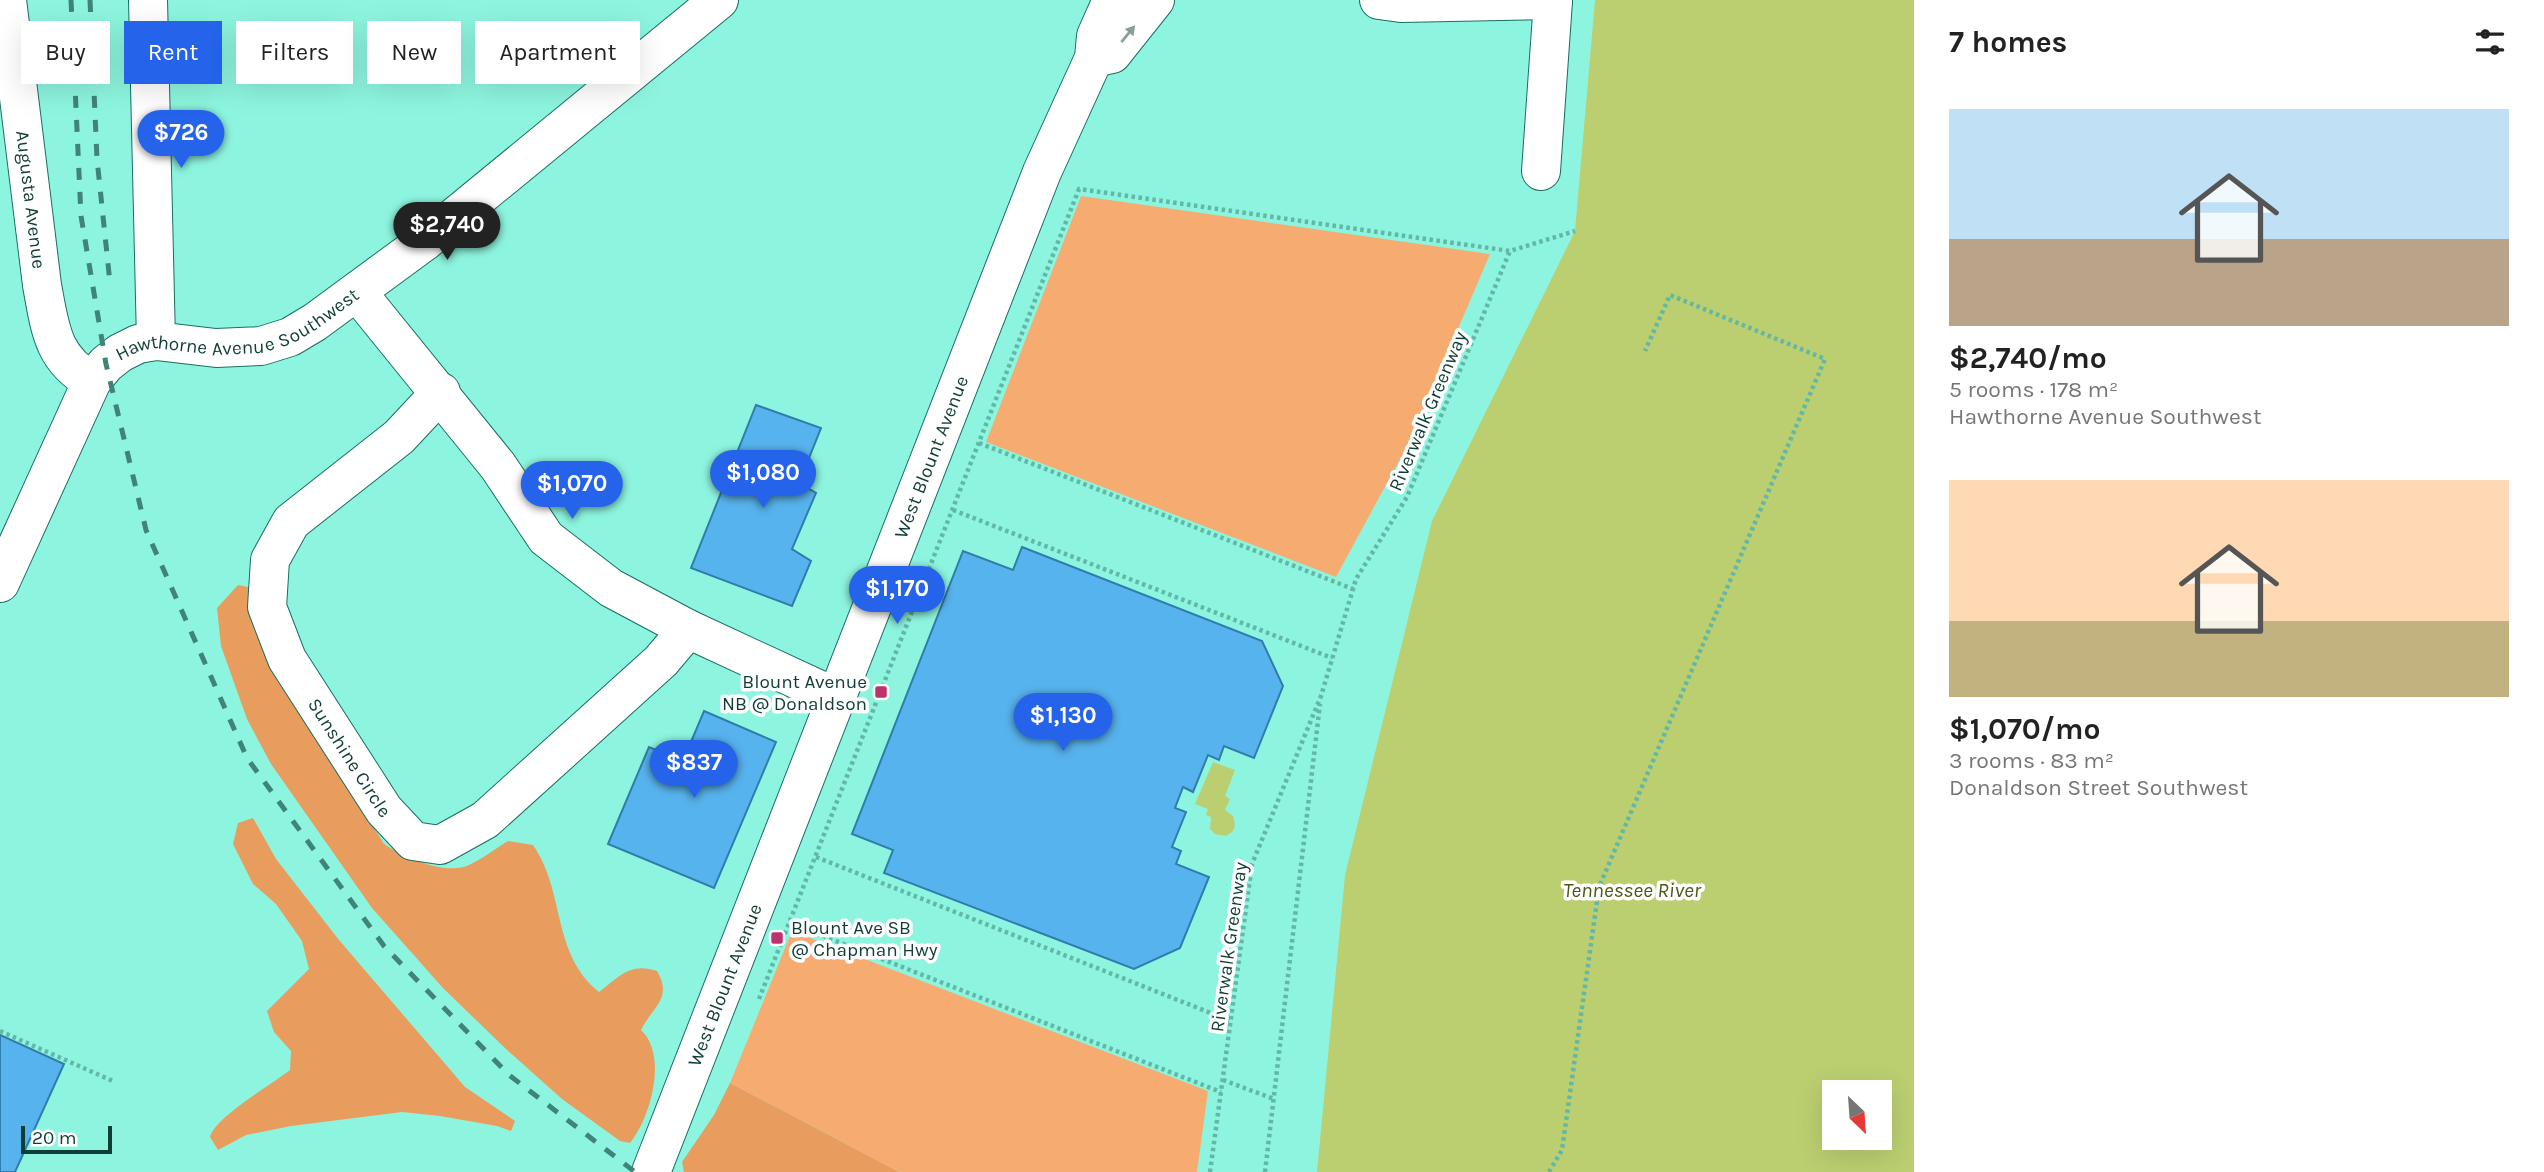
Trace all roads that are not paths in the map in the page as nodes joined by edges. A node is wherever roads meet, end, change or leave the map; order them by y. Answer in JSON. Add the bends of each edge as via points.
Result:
{"nodes":[{"id":1,"x":7,"y":0,"type":"edge"},
{"id":2,"x":148,"y":0,"type":"edge"},
{"id":3,"x":719,"y":0,"type":"edge"},
{"id":4,"x":1112,"y":0,"type":"edge"},
{"id":5,"x":1155,"y":0,"type":"edge"},
{"id":6,"x":1378,"y":0,"type":"edge"},
{"id":7,"x":1553,"y":1,"type":"edge"},
{"id":8,"x":1094,"y":58,"type":"junction"},
{"id":9,"x":1541,"y":171,"type":"dead end"},
{"id":10,"x":357,"y":292,"type":"junction"},
{"id":11,"x":156,"y":341,"type":"junction"},
{"id":12,"x":92,"y":381,"type":"junction"},
{"id":13,"x":441,"y":392,"type":"junction"},
{"id":14,"x":1,"y":580,"type":"edge"},
{"id":15,"x":688,"y":629,"type":"junction"},
{"id":16,"x":837,"y":698,"type":"junction"},
{"id":17,"x":651,"y":1172,"type":"edge"}],
"edges":[{"from":1,"to":12,"type":"street","name":"Augusta Avenue","via":[[50,330],[60,355]]},
{"from":2,"to":11,"type":"street"},
{"from":3,"to":10,"type":"street","name":"Hawthorne Avenue Southwest","via":[[435,234]]},
{"from":4,"to":8,"type":"street","name":"West Blount Avenue","via":[[1096,36]]},
{"from":8,"to":5,"type":"street","one_way":true,"via":[[1112,54]]},
{"from":6,"to":7,"type":"street"},
{"from":7,"to":9,"type":"street"},
{"from":8,"to":16,"type":"street","name":"West Blount Avenue","via":[[1047,161]]},
{"from":10,"to":11,"type":"street","name":"Hawthorne Avenue Southwest","via":[[290,337],[261,346],[216,348]]},
{"from":10,"to":13,"type":"street"},
{"from":11,"to":12,"type":"street","name":"Hawthorne Avenue Southwest","via":[[120,353]]},
{"from":12,"to":14,"type":"street","name":"Hawthorne Avenue Southwest"},
{"from":13,"to":15,"type":"street","via":[[546,538],[611,588]]},
{"from":13,"to":15,"type":"street","name":"Sunshine Circle","via":[[399,438],[290,522],[270,560],[267,607],[287,659],[384,810],[413,841],[440,845],[485,820],[661,661]]},
{"from":15,"to":16,"type":"street"},
{"from":16,"to":17,"type":"street","name":"West Blount Avenue"}]}
